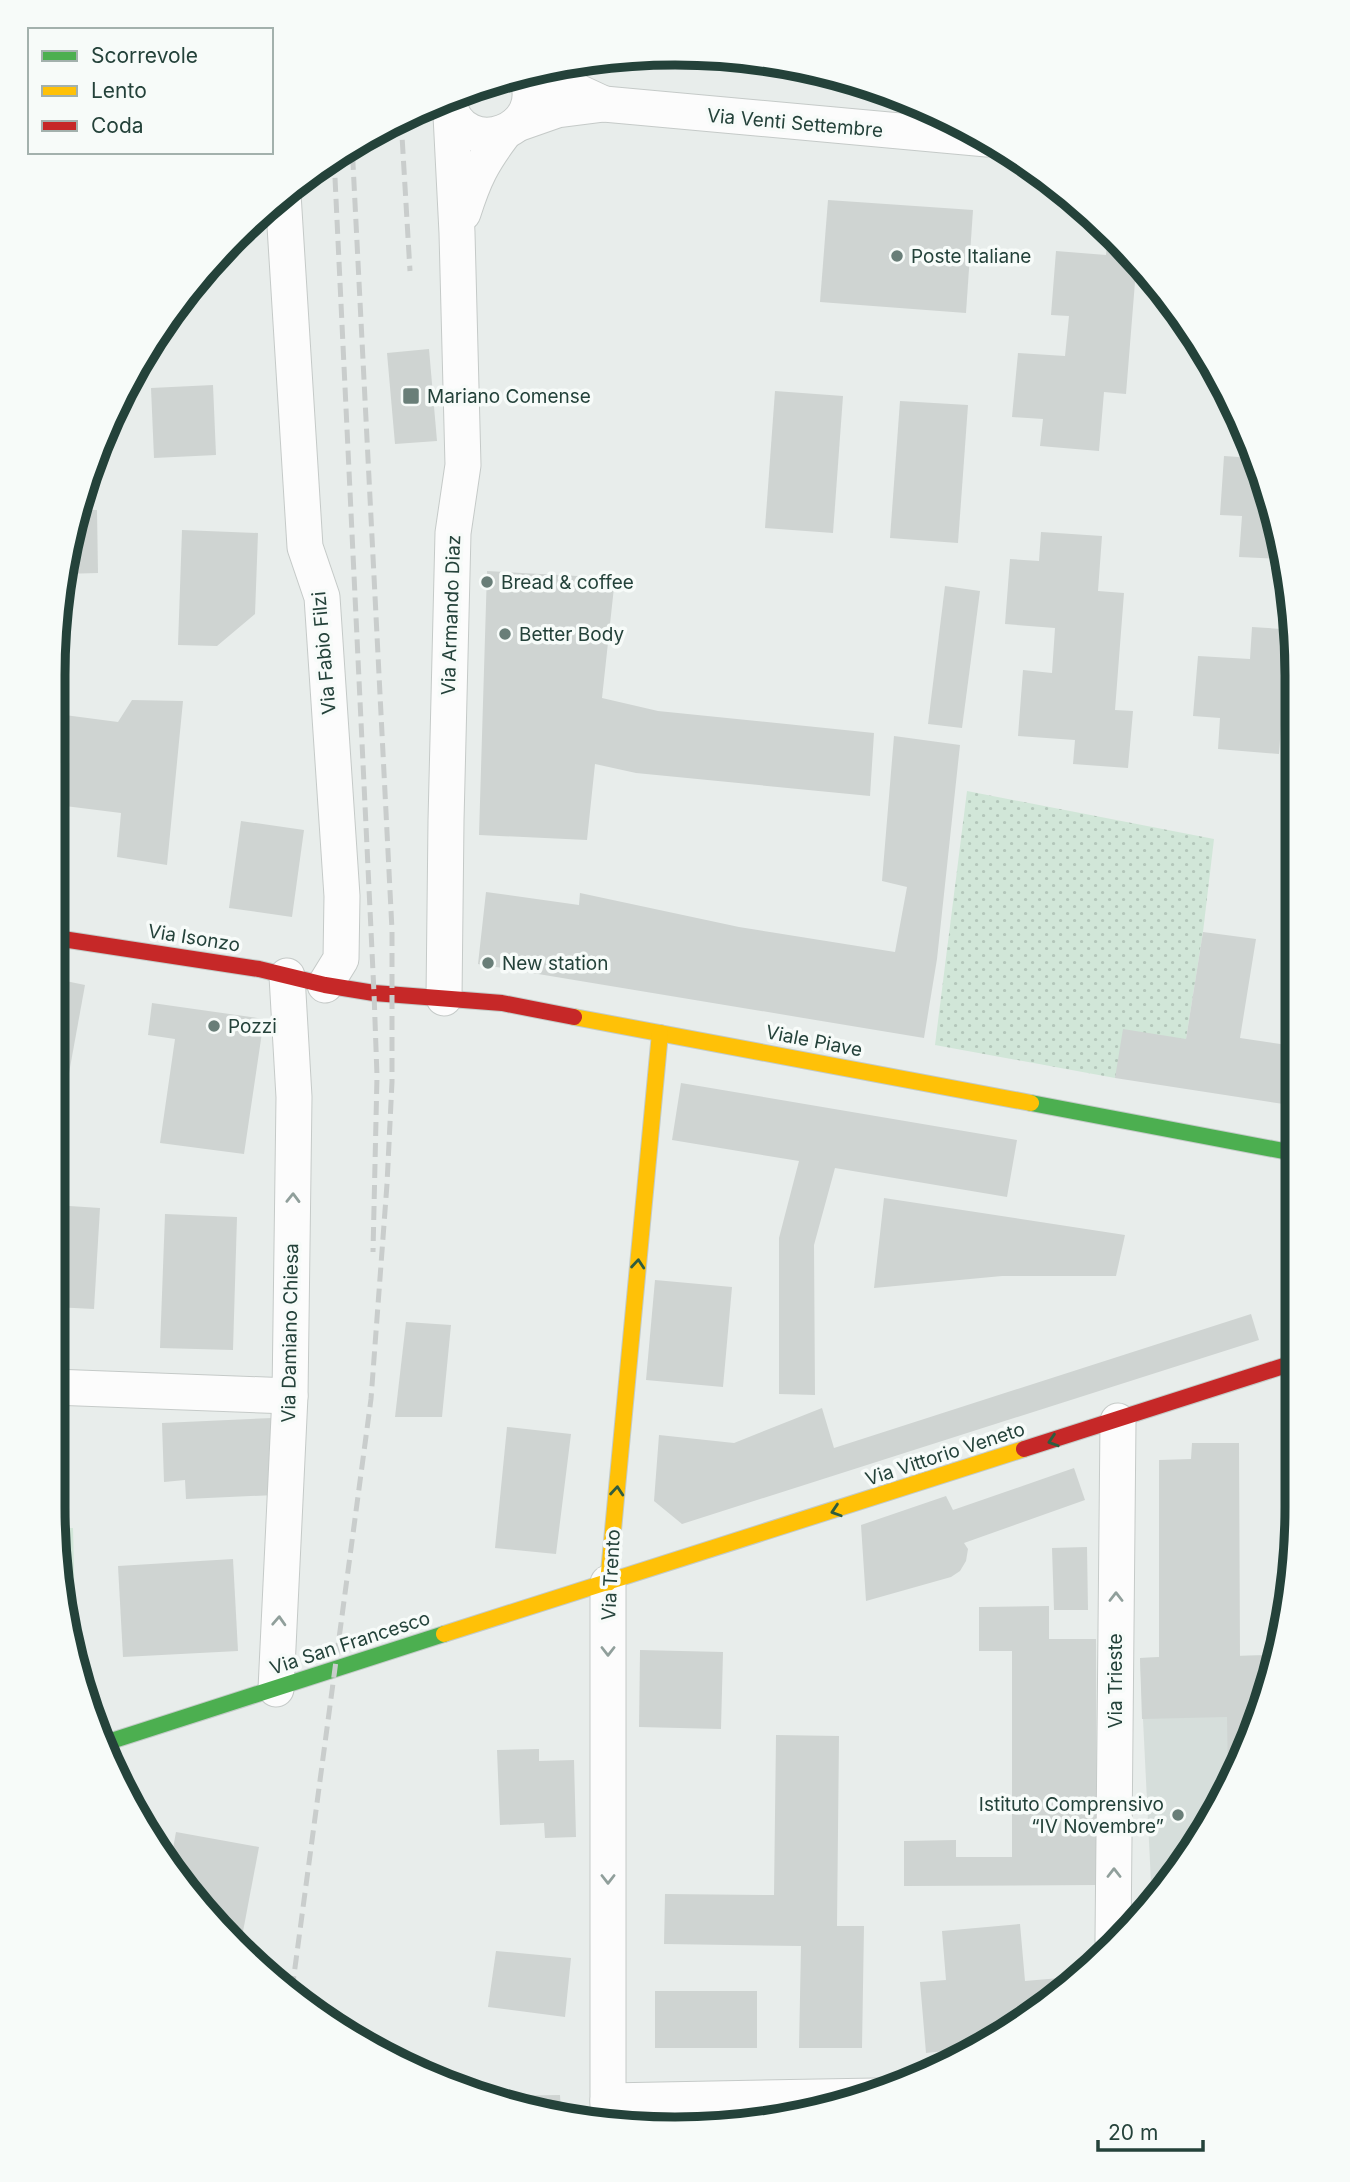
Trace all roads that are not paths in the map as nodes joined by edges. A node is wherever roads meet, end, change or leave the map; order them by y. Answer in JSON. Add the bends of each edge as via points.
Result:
{"nodes":[{"id":1,"x":548,"y":78,"type":"edge"},
{"id":2,"x":528,"y":83,"type":"edge"},
{"id":3,"x":604,"y":104,"type":"junction"},
{"id":4,"x":449,"y":108,"type":"edge"},
{"id":5,"x":450,"y":108,"type":"edge"},
{"id":6,"x":511,"y":129,"type":"junction"},
{"id":7,"x":961,"y":137,"type":"edge"},
{"id":8,"x":284,"y":207,"type":"edge"},
{"id":9,"x":457,"y":233,"type":"junction"},
{"id":10,"x":65,"y":939,"type":"edge"},
{"id":11,"x":287,"y":976,"type":"junction"},
{"id":12,"x":325,"y":985,"type":"junction"},
{"id":13,"x":444,"y":999,"type":"junction"},
{"id":14,"x":660,"y":1033,"type":"junction"},
{"id":15,"x":1285,"y":1151,"type":"edge"},
{"id":16,"x":1285,"y":1366,"type":"edge"},
{"id":17,"x":65,"y":1387,"type":"edge"},
{"id":18,"x":290,"y":1396,"type":"junction"},
{"id":19,"x":1118,"y":1421,"type":"junction"},
{"id":20,"x":608,"y":1583,"type":"junction"},
{"id":21,"x":276,"y":1689,"type":"junction"},
{"id":22,"x":111,"y":1741,"type":"edge"},
{"id":23,"x":1113,"y":1932,"type":"edge"},
{"id":24,"x":822,"y":2099,"type":"edge"},
{"id":25,"x":608,"y":2110,"type":"edge"}],
"edges":[{"from":1,"to":3,"type":"street","name":"Via Venti Settembre"},
{"from":2,"to":6,"type":"street","name":"Via Armando Diaz","via":[[526,113]]},
{"from":3,"to":6,"type":"street","name":"Via Venti Settembre","via":[[557,110]]},
{"from":3,"to":7,"type":"street","name":"Via Venti Settembre"},
{"from":4,"to":9,"type":"street","name":"Via Armando Diaz"},
{"from":5,"to":6,"type":"street","via":[[461,126],[475,134],[490,136]]},
{"from":6,"to":9,"type":"street","name":"Via Armando Diaz","via":[[476,174]]},
{"from":8,"to":12,"type":"street","name":"Via Fabio Filzi","via":[[305,547],[322,597],[342,896],[341,958]]},
{"from":9,"to":13,"type":"street","name":"Via Armando Diaz","via":[[463,465],[453,533]]},
{"from":10,"to":11,"type":"street","name":"Via Isonzo"},
{"from":11,"to":12,"type":"street","name":"Via Isonzo"},
{"from":18,"to":11,"type":"street","name":"Via Damiano Chiesa","one_way":true,"via":[[294,1097]]},
{"from":12,"to":13,"type":"street","name":"Viale Piave"},
{"from":13,"to":14,"type":"street","name":"Viale Piave","via":[[502,1003]]},
{"from":14,"to":15,"type":"street","name":"Viale Piave"},
{"from":20,"to":14,"type":"street","name":"Via Trento","one_way":true},
{"from":16,"to":19,"type":"street","name":"Via Vittorio Veneto"},
{"from":17,"to":18,"type":"street"},
{"from":21,"to":18,"type":"street","name":"Via Damiano Chiesa","one_way":true},
{"from":19,"to":20,"type":"street","name":"Via Vittorio Veneto","one_way":true},
{"from":23,"to":19,"type":"street","name":"Via Trieste","one_way":true},
{"from":20,"to":21,"type":"street","name":"Via San Francesco"},
{"from":20,"to":25,"type":"street","name":"Via Trento","one_way":true},
{"from":21,"to":22,"type":"street","name":"Via San Francesco"},
{"from":24,"to":25,"type":"street"}]}
